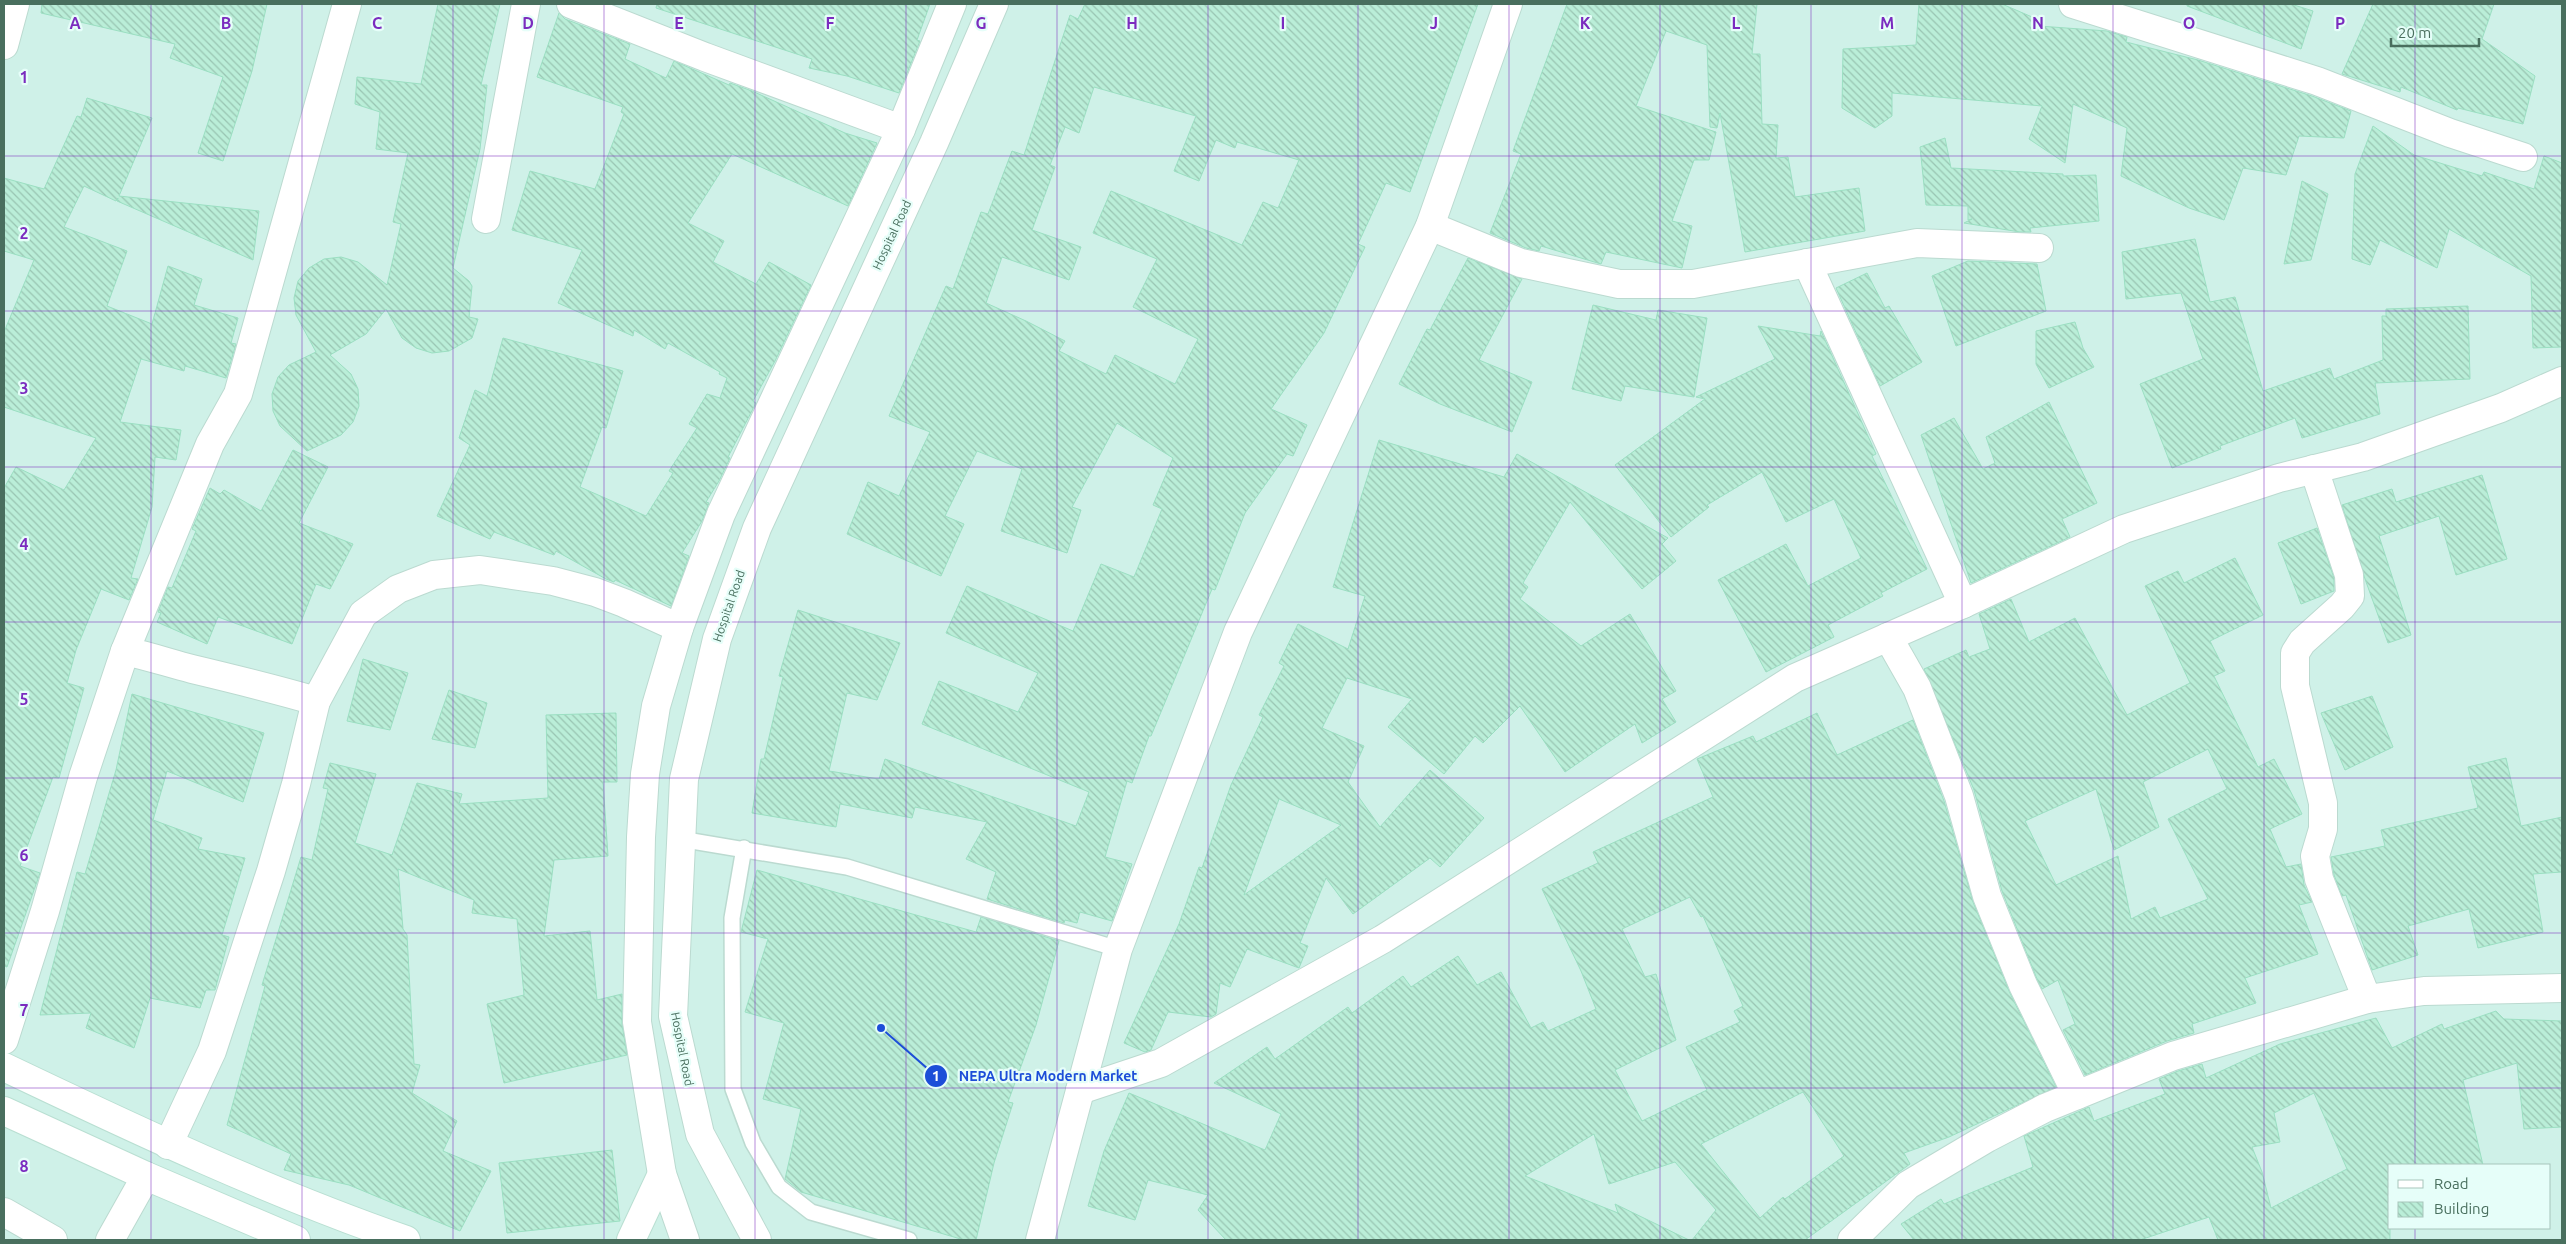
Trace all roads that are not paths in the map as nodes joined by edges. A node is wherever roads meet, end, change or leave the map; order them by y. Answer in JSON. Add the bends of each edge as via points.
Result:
{"nodes":[{"id":1,"x":15,"y":4,"type":"edge"},
{"id":2,"x":347,"y":4,"type":"edge"},
{"id":3,"x":526,"y":4,"type":"edge"},
{"id":4,"x":571,"y":4,"type":"edge"},
{"id":5,"x":952,"y":4,"type":"edge"},
{"id":6,"x":994,"y":4,"type":"edge"},
{"id":7,"x":1508,"y":4,"type":"edge"},
{"id":8,"x":2073,"y":4,"type":"edge"},
{"id":9,"x":4,"y":45,"type":"edge"},
{"id":10,"x":901,"y":129,"type":"junction"},
{"id":11,"x":2523,"y":157,"type":"dead end"},
{"id":12,"x":486,"y":219,"type":"dead end"},
{"id":13,"x":1430,"y":226,"type":"junction"},
{"id":14,"x":2039,"y":248,"type":"dead end"},
{"id":15,"x":1807,"y":263,"type":"junction"},
{"id":16,"x":2562,"y":380,"type":"edge"},
{"id":17,"x":2314,"y":469,"type":"junction"},
{"id":18,"x":1963,"y":604,"type":"junction"},
{"id":19,"x":679,"y":628,"type":"junction"},
{"id":20,"x":1888,"y":637,"type":"junction"},
{"id":21,"x":125,"y":651,"type":"junction"},
{"id":22,"x":316,"y":701,"type":"junction"},
{"id":23,"x":680,"y":839,"type":"junction"},
{"id":24,"x":744,"y":848,"type":"junction"},
{"id":25,"x":1118,"y":949,"type":"junction"},
{"id":26,"x":2562,"y":988,"type":"edge"},
{"id":27,"x":2367,"y":999,"type":"junction"},
{"id":28,"x":4,"y":1040,"type":"edge"},
{"id":29,"x":4,"y":1067,"type":"edge"},
{"id":30,"x":1080,"y":1090,"type":"junction"},
{"id":31,"x":2077,"y":1095,"type":"junction"},
{"id":32,"x":4,"y":1111,"type":"edge"},
{"id":33,"x":168,"y":1145,"type":"junction"},
{"id":34,"x":662,"y":1174,"type":"junction"},
{"id":35,"x":146,"y":1176,"type":"junction"},
{"id":36,"x":4,"y":1212,"type":"edge"},
{"id":37,"x":53,"y":1240,"type":"edge"},
{"id":38,"x":110,"y":1240,"type":"edge"},
{"id":39,"x":296,"y":1240,"type":"edge"},
{"id":40,"x":406,"y":1240,"type":"edge"},
{"id":41,"x":631,"y":1240,"type":"edge"},
{"id":42,"x":685,"y":1240,"type":"edge"},
{"id":43,"x":757,"y":1240,"type":"edge"},
{"id":44,"x":909,"y":1240,"type":"edge"},
{"id":45,"x":1040,"y":1240,"type":"edge"},
{"id":46,"x":1852,"y":1240,"type":"edge"}],
"edges":[{"from":1,"to":9,"type":"street"},
{"from":2,"to":21,"type":"street","via":[[238,394],[210,444]]},
{"from":3,"to":12,"type":"street"},
{"from":4,"to":10,"type":"street"},
{"from":5,"to":10,"type":"street"},
{"from":6,"to":23,"type":"street","name":"Hospital Road","via":[[758,528],[717,639],[684,779]]},
{"from":7,"to":13,"type":"street"},
{"from":8,"to":11,"type":"street","via":[[2317,81],[2450,133]]},
{"from":10,"to":19,"type":"street","via":[[721,514]]},
{"from":13,"to":15,"type":"street","via":[[1522,263],[1619,284],[1693,284]]},
{"from":13,"to":25,"type":"street","via":[[1238,632]]},
{"from":14,"to":15,"type":"street","via":[[1917,244]]},
{"from":15,"to":18,"type":"street"},
{"from":16,"to":17,"type":"street","via":[[2492,411],[2363,457]]},
{"from":17,"to":18,"type":"street","via":[[2124,529]]},
{"from":17,"to":27,"type":"street","via":[[2349,575],[2350,596],[2302,642],[2295,653],[2295,686],[2323,803],[2323,829],[2315,856],[2319,879]]},
{"from":18,"to":20,"type":"street"},
{"from":19,"to":22,"type":"street","via":[[624,602],[553,581],[480,570],[434,575],[398,589],[363,614]]},
{"from":19,"to":34,"type":"street","via":[[656,706],[645,774],[641,838],[637,1022]]},
{"from":20,"to":30,"type":"street","via":[[1795,678],[1383,939],[1161,1063]]},
{"from":20,"to":31,"type":"street","via":[[1917,688],[1959,796],[1987,896],[2023,985]]},
{"from":21,"to":22,"type":"street"},
{"from":21,"to":28,"type":"street"},
{"from":22,"to":33,"type":"street","via":[[273,862],[212,1051]]},
{"from":23,"to":24,"type":"lane"},
{"from":23,"to":43,"type":"street","name":"Hospital Road","via":[[673,1016],[700,1134]]},
{"from":24,"to":25,"type":"lane","via":[[847,867]]},
{"from":24,"to":44,"type":"lane","via":[[732,918],[734,1089],[753,1143],[779,1187],[811,1212]]},
{"from":25,"to":30,"type":"street"},
{"from":26,"to":27,"type":"street","via":[[2424,990]]},
{"from":27,"to":31,"type":"street","via":[[2173,1056]]},
{"from":29,"to":33,"type":"street"},
{"from":30,"to":45,"type":"street"},
{"from":31,"to":46,"type":"street","via":[[1987,1138],[1908,1185]]},
{"from":32,"to":35,"type":"street"},
{"from":33,"to":40,"type":"street"},
{"from":34,"to":41,"type":"street"},
{"from":34,"to":42,"type":"street"},
{"from":35,"to":38,"type":"street"},
{"from":35,"to":39,"type":"street"},
{"from":36,"to":37,"type":"street"}]}
